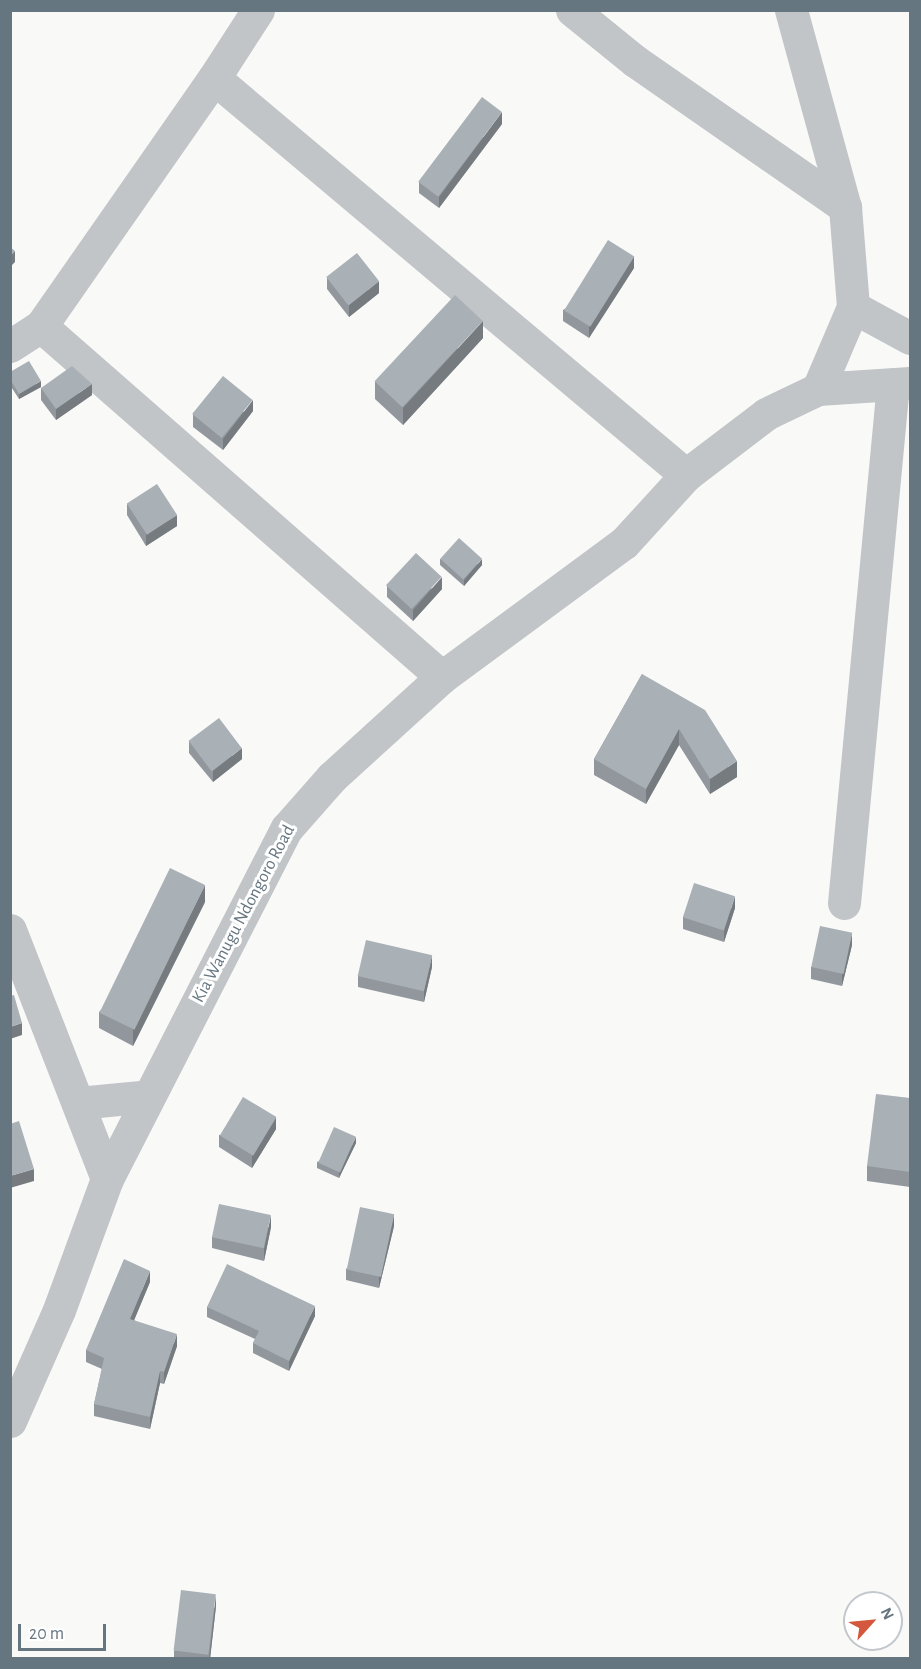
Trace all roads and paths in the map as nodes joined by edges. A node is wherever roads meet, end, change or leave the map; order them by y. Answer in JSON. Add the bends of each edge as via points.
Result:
{"nodes":[{"id":1,"x":258,"y":10,"type":"edge"},
{"id":2,"x":572,"y":10,"type":"edge"},
{"id":3,"x":791,"y":10,"type":"edge"},
{"id":4,"x":214,"y":78,"type":"junction"},
{"id":5,"x":845,"y":207,"type":"junction"},
{"id":6,"x":853,"y":307,"type":"junction"},
{"id":7,"x":41,"y":326,"type":"junction"},
{"id":8,"x":910,"y":338,"type":"edge"},
{"id":9,"x":10,"y":346,"type":"edge"},
{"id":10,"x":902,"y":384,"type":"edge"},
{"id":11,"x":818,"y":389,"type":"junction"},
{"id":12,"x":686,"y":475,"type":"junction"},
{"id":13,"x":442,"y":677,"type":"junction"},
{"id":14,"x":844,"y":903,"type":"dead end"},
{"id":15,"x":10,"y":930,"type":"edge"},
{"id":16,"x":149,"y":1096,"type":"junction"},
{"id":17,"x":78,"y":1103,"type":"junction"},
{"id":18,"x":107,"y":1179,"type":"junction"},
{"id":19,"x":10,"y":1421,"type":"edge"}],
"edges":[{"from":1,"to":4,"type":"street"},
{"from":2,"to":5,"type":"street","via":[[635,61]]},
{"from":3,"to":5,"type":"street"},
{"from":4,"to":7,"type":"street"},
{"from":4,"to":12,"type":"street"},
{"from":5,"to":6,"type":"street"},
{"from":6,"to":8,"type":"street"},
{"from":6,"to":11,"type":"street"},
{"from":7,"to":9,"type":"street"},
{"from":7,"to":13,"type":"street"},
{"from":10,"to":11,"type":"street","name":"Kia Wanugu Ndongoro Road"},
{"from":10,"to":14,"type":"street"},
{"from":11,"to":12,"type":"street","name":"Kia Wanugu Ndongoro Road","via":[[766,414]]},
{"from":12,"to":13,"type":"street","name":"Kia Wanugu Ndongoro Road","via":[[624,543]]},
{"from":13,"to":16,"type":"street","name":"Kia Wanugu Ndongoro Road","via":[[332,777],[287,828]]},
{"from":15,"to":17,"type":"street"},
{"from":16,"to":17,"type":"street"},
{"from":16,"to":18,"type":"street","name":"Kia Wanugu Ndongoro Road"},
{"from":17,"to":18,"type":"street"},
{"from":18,"to":19,"type":"street","name":"Kia Wanugu Ndongoro Road","via":[[59,1310]]}]}
